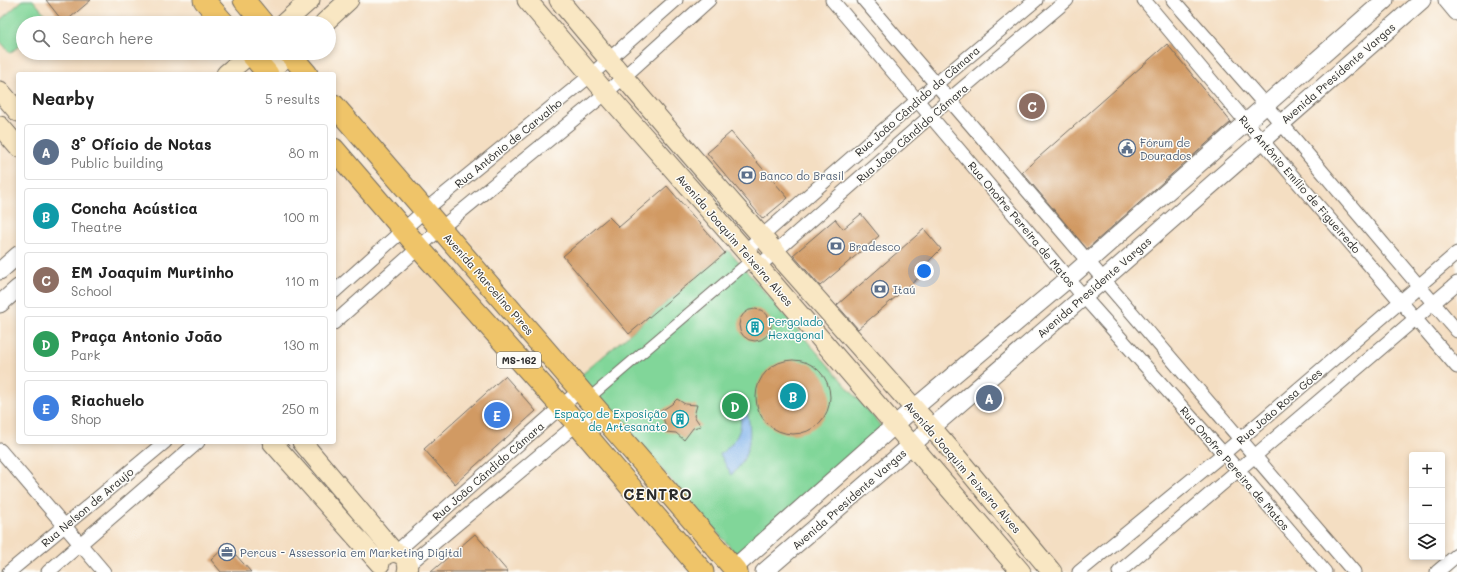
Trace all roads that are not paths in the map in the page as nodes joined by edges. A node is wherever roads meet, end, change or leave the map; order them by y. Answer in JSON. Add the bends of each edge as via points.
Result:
{"nodes":[{"id":1,"x":204,"y":0,"type":"edge"},
{"id":2,"x":244,"y":0,"type":"edge"},
{"id":3,"x":310,"y":0,"type":"edge"},
{"id":4,"x":349,"y":0,"type":"edge"},
{"id":5,"x":528,"y":0,"type":"edge"},
{"id":6,"x":559,"y":0,"type":"edge"},
{"id":7,"x":676,"y":0,"type":"edge"},
{"id":8,"x":709,"y":0,"type":"edge"},
{"id":9,"x":832,"y":0,"type":"edge"},
{"id":10,"x":864,"y":0,"type":"edge"},
{"id":11,"x":1036,"y":0,"type":"edge"},
{"id":12,"x":1067,"y":0,"type":"edge"},
{"id":13,"x":1144,"y":0,"type":"edge"},
{"id":14,"x":1173,"y":0,"type":"edge"},
{"id":15,"x":1385,"y":0,"type":"edge"},
{"id":16,"x":1422,"y":0,"type":"edge"},
{"id":17,"x":1447,"y":0,"type":"edge"},
{"id":18,"x":1457,"y":12,"type":"edge"},
{"id":19,"x":218,"y":16,"type":"edge"},
{"id":20,"x":257,"y":16,"type":"edge"},
{"id":21,"x":292,"y":16,"type":"edge"},
{"id":22,"x":332,"y":16,"type":"edge"},
{"id":23,"x":243,"y":60,"type":"edge"},
{"id":24,"x":256,"y":60,"type":"edge"},
{"id":25,"x":282,"y":60,"type":"edge"},
{"id":26,"x":296,"y":60,"type":"edge"},
{"id":27,"x":609,"y":60,"type":"junction"},
{"id":28,"x":228,"y":72,"type":"edge"},
{"id":29,"x":265,"y":72,"type":"edge"},
{"id":30,"x":267,"y":72,"type":"edge"},
{"id":31,"x":305,"y":72,"type":"edge"},
{"id":32,"x":591,"y":75,"type":"junction"},
{"id":33,"x":624,"y":78,"type":"junction"},
{"id":34,"x":936,"y":84,"type":"junction"},
{"id":35,"x":0,"y":91,"type":"edge"},
{"id":36,"x":606,"y":93,"type":"junction"},
{"id":37,"x":950,"y":99,"type":"junction"},
{"id":38,"x":917,"y":100,"type":"junction"},
{"id":39,"x":1265,"y":104,"type":"junction"},
{"id":40,"x":336,"y":107,"type":"edge"},
{"id":41,"x":16,"y":110,"type":"edge"},
{"id":42,"x":931,"y":117,"type":"junction"},
{"id":43,"x":1246,"y":122,"type":"junction"},
{"id":44,"x":1281,"y":122,"type":"junction"},
{"id":45,"x":0,"y":126,"type":"edge"},
{"id":46,"x":1262,"y":139,"type":"junction"},
{"id":47,"x":16,"y":145,"type":"edge"},
{"id":48,"x":336,"y":151,"type":"edge"},
{"id":49,"x":424,"y":211,"type":"junction"},
{"id":50,"x":441,"y":228,"type":"junction"},
{"id":51,"x":404,"y":229,"type":"junction"},
{"id":52,"x":762,"y":236,"type":"junction"},
{"id":53,"x":419,"y":248,"type":"junction"},
{"id":54,"x":775,"y":252,"type":"junction"},
{"id":55,"x":1457,"y":253,"type":"edge"},
{"id":56,"x":16,"y":257,"type":"edge"},
{"id":57,"x":752,"y":258,"type":"junction"},
{"id":58,"x":1087,"y":262,"type":"junction"},
{"id":59,"x":0,"y":271,"type":"edge"},
{"id":60,"x":1068,"y":278,"type":"junction"},
{"id":61,"x":1103,"y":280,"type":"junction"},
{"id":62,"x":1457,"y":283,"type":"edge"},
{"id":63,"x":1419,"y":286,"type":"junction"},
{"id":64,"x":16,"y":290,"type":"edge"},
{"id":65,"x":336,"y":290,"type":"edge"},
{"id":66,"x":1083,"y":296,"type":"junction"},
{"id":67,"x":1401,"y":301,"type":"junction"},
{"id":68,"x":0,"y":304,"type":"edge"},
{"id":69,"x":1433,"y":304,"type":"junction"},
{"id":70,"x":1415,"y":318,"type":"junction"},
{"id":71,"x":336,"y":321,"type":"edge"},
{"id":72,"x":1457,"y":331,"type":"edge"},
{"id":73,"x":1457,"y":367,"type":"edge"},
{"id":74,"x":588,"y":399,"type":"junction"},
{"id":75,"x":561,"y":407,"type":"junction"},
{"id":76,"x":913,"y":409,"type":"junction"},
{"id":77,"x":577,"y":424,"type":"junction"},
{"id":78,"x":895,"y":425,"type":"junction"},
{"id":79,"x":931,"y":427,"type":"junction"},
{"id":80,"x":1240,"y":439,"type":"junction"},
{"id":81,"x":162,"y":444,"type":"edge"},
{"id":82,"x":196,"y":444,"type":"edge"},
{"id":83,"x":274,"y":444,"type":"edge"},
{"id":84,"x":304,"y":444,"type":"edge"},
{"id":85,"x":912,"y":444,"type":"junction"},
{"id":86,"x":0,"y":450,"type":"edge"},
{"id":87,"x":1223,"y":454,"type":"junction"},
{"id":88,"x":1254,"y":456,"type":"junction"},
{"id":89,"x":1238,"y":470,"type":"junction"},
{"id":90,"x":65,"y":526,"type":"junction"},
{"id":91,"x":81,"y":544,"type":"junction"},
{"id":92,"x":1457,"y":555,"type":"edge"},
{"id":93,"x":404,"y":564,"type":"edge"},
{"id":94,"x":378,"y":569,"type":"edge"},
{"id":95,"x":734,"y":571,"type":"edge"},
{"id":96,"x":9,"y":572,"type":"edge"},
{"id":97,"x":48,"y":572,"type":"edge"},
{"id":98,"x":104,"y":572,"type":"edge"},
{"id":99,"x":703,"y":572,"type":"edge"},
{"id":100,"x":764,"y":572,"type":"edge"},
{"id":101,"x":1021,"y":572,"type":"edge"},
{"id":102,"x":1052,"y":572,"type":"edge"},
{"id":103,"x":1079,"y":572,"type":"edge"},
{"id":104,"x":1119,"y":572,"type":"edge"},
{"id":105,"x":1325,"y":572,"type":"edge"},
{"id":106,"x":1354,"y":572,"type":"edge"},
{"id":107,"x":1437,"y":572,"type":"edge"}],
"edges":[{"from":1,"to":19,"type":"main road"},
{"from":2,"to":20,"type":"main road"},
{"from":3,"to":21,"type":"main road"},
{"from":4,"to":22,"type":"main road"},
{"from":5,"to":32,"type":"main road","name":"Avenida Joaquim Teixeira Alves"},
{"from":6,"to":27,"type":"main road","name":"Avenida Joaquim Teixeira Alves"},
{"from":7,"to":27,"type":"street","name":"Rua Antônio de Carvalho"},
{"from":8,"to":33,"type":"street","name":"Rua Antônio de Carvalho"},
{"from":9,"to":38,"type":"street","name":"Rua Onofre Pereira de Matos"},
{"from":10,"to":34,"type":"street","name":"Rua Onofre Pereira de Matos"},
{"from":11,"to":34,"type":"street","name":"Rua João Cândido da Câmara"},
{"from":12,"to":37,"type":"street","name":"Rua João Cândido Câmara"},
{"from":13,"to":43,"type":"street","name":"Rua Antônio Emílio de Figueiredo"},
{"from":14,"to":39,"type":"street"},
{"from":15,"to":39,"type":"street"},
{"from":16,"to":44,"type":"street","name":"Avenida Presidente Vargas"},
{"from":17,"to":18,"type":"street"},
{"from":23,"to":28,"type":"main road"},
{"from":24,"to":29,"type":"main road"},
{"from":25,"to":30,"type":"main road"},
{"from":26,"to":31,"type":"main road"},
{"from":27,"to":32,"type":"street","name":"Rua Antônio de Carvalho"},
{"from":27,"to":33,"type":"main road","name":"Avenida Joaquim Teixeira Alves"},
{"from":32,"to":36,"type":"main road","name":"Avenida Joaquim Teixeira Alves"},
{"from":32,"to":49,"type":"street","name":"Rua Antônio de Carvalho"},
{"from":33,"to":36,"type":"street","name":"Rua Antônio de Carvalho"},
{"from":33,"to":52,"type":"main road","name":"Avenida Joaquim Teixeira Alves"},
{"from":34,"to":37,"type":"street","name":"Rua Onofre Pereira de Matos"},
{"from":34,"to":38,"type":"street","name":"Rua João Cândido da Câmara"},
{"from":35,"to":41,"type":"main road"},
{"from":36,"to":50,"type":"street","name":"Rua Antônio de Carvalho"},
{"from":36,"to":57,"type":"main road","name":"Avenida Joaquim Teixeira Alves"},
{"from":37,"to":42,"type":"street","name":"Rua João Cândido Câmara"},
{"from":37,"to":58,"type":"street","name":"Rua Onofre Pereira de Matos"},
{"from":38,"to":42,"type":"street","name":"Rua Onofre Pereira de Matos"},
{"from":38,"to":52,"type":"street","name":"Rua João Cândido da Câmara"},
{"from":39,"to":43,"type":"street"},
{"from":39,"to":44,"type":"street"},
{"from":40,"to":49,"type":"main road","name":"Avenida Marcelino Pires"},
{"from":42,"to":54,"type":"street","name":"Rua João Cândido Câmara"},
{"from":42,"to":60,"type":"street","name":"Rua Onofre Pereira de Matos"},
{"from":43,"to":46,"type":"street","name":"Rua Antônio Emílio de Figueiredo"},
{"from":43,"to":58,"type":"street"},
{"from":44,"to":46,"type":"street","name":"Avenida Presidente Vargas"},
{"from":44,"to":63,"type":"street"},
{"from":45,"to":47,"type":"main road"},
{"from":46,"to":61,"type":"street","name":"Avenida Presidente Vargas"},
{"from":46,"to":67,"type":"street","name":"Rua Antônio Emílio de Figueiredo"},
{"from":48,"to":51,"type":"main road","number":"MS-162"},
{"from":49,"to":50,"type":"main road","name":"Avenida Marcelino Pires"},
{"from":49,"to":51,"type":"street","name":"Rua Antônio de Carvalho"},
{"from":50,"to":53,"type":"street","name":"Rua Antônio de Carvalho"},
{"from":50,"to":74,"type":"main road","name":"Avenida Marcelino Pires","number":"MS-162"},
{"from":51,"to":53,"type":"main road","number":"MS-162"},
{"from":51,"to":65,"type":"street"},
{"from":52,"to":54,"type":"main road","name":"Avenida Joaquim Teixeira Alves"},
{"from":52,"to":57,"type":"street","name":"Rua João Cândido da Câmara"},
{"from":53,"to":71,"type":"street"},
{"from":53,"to":75,"type":"main road","number":"MS-162"},
{"from":54,"to":57,"type":"street","name":"Rua João Cândido Câmara"},
{"from":54,"to":76,"type":"main road","name":"Avenida Joaquim Teixeira Alves"},
{"from":55,"to":63,"type":"street","name":"Rua João Rosa Góes"},
{"from":56,"to":59,"type":"street"},
{"from":57,"to":74,"type":"street","name":"Rua João Cândido Câmara"},
{"from":57,"to":78,"type":"main road","name":"Avenida Joaquim Teixeira Alves"},
{"from":58,"to":60,"type":"street"},
{"from":58,"to":61,"type":"street","name":"Rua Onofre Pereira de Matos"},
{"from":60,"to":66,"type":"street","name":"Rua Onofre Pereira de Matos"},
{"from":60,"to":76,"type":"street"},
{"from":61,"to":66,"type":"street","name":"Avenida Presidente Vargas"},
{"from":61,"to":80,"type":"street","name":"Rua Onofre Pereira de Matos"},
{"from":62,"to":69,"type":"street","name":"Rua João Rosa Góes"},
{"from":63,"to":67,"type":"street","name":"Rua João Rosa Góes"},
{"from":63,"to":69,"type":"street"},
{"from":64,"to":68,"type":"street"},
{"from":66,"to":79,"type":"street","name":"Avenida Presidente Vargas"},
{"from":66,"to":87,"type":"street","name":"Rua Onofre Pereira de Matos"},
{"from":67,"to":70,"type":"street","name":"Rua Antônio Emílio de Figueiredo"},
{"from":67,"to":80,"type":"street","name":"Rua João Rosa Góes"},
{"from":69,"to":70,"type":"street","name":"Rua João Rosa Góes"},
{"from":69,"to":72,"type":"street"},
{"from":70,"to":73,"type":"street","name":"Rua Antônio Emílio de Figueiredo"},
{"from":70,"to":88,"type":"street","name":"Rua João Rosa Góes"},
{"from":74,"to":75,"type":"street","name":"Rua João Cândido Câmara"},
{"from":74,"to":77,"type":"street","name":"Rua João Cândido Câmara"},
{"from":74,"to":95,"type":"main road","name":"Avenida Marcelino Pires","number":"MS-162"},
{"from":75,"to":77,"type":"main road","number":"MS-162"},
{"from":75,"to":93,"type":"street","name":"Rua João Cândido Câmara"},
{"from":76,"to":78,"type":"street"},
{"from":76,"to":79,"type":"main road","name":"Avenida Joaquim Teixeira Alves"},
{"from":77,"to":93,"type":"street","name":"Rua João Cândido Câmara"},
{"from":77,"to":99,"type":"main road","number":"MS-162"},
{"from":78,"to":85,"type":"main road","name":"Avenida Joaquim Teixeira Alves"},
{"from":78,"to":95,"type":"street"},
{"from":79,"to":85,"type":"street","name":"Avenida Presidente Vargas"},
{"from":79,"to":102,"type":"main road","name":"Avenida Joaquim Teixeira Alves"},
{"from":80,"to":87,"type":"street","name":"Rua João Rosa Góes"},
{"from":80,"to":88,"type":"street","name":"Rua Onofre Pereira de Matos"},
{"from":81,"to":90,"type":"street","name":"Rua Nelson de Araujo"},
{"from":82,"to":91,"type":"street"},
{"from":83,"to":94,"type":"main road"},
{"from":84,"to":93,"type":"main road"},
{"from":85,"to":100,"type":"street","name":"Avenida Presidente Vargas"},
{"from":85,"to":101,"type":"main road","name":"Avenida Joaquim Teixeira Alves"},
{"from":86,"to":90,"type":"street"},
{"from":87,"to":89,"type":"street","name":"Rua Onofre Pereira de Matos"},
{"from":87,"to":103,"type":"street","name":"Rua João Rosa Góes"},
{"from":88,"to":89,"type":"street","name":"Rua João Rosa Góes"},
{"from":88,"to":106,"type":"street","name":"Rua Onofre Pereira de Matos"},
{"from":89,"to":104,"type":"street","name":"Rua João Rosa Góes"},
{"from":89,"to":105,"type":"street","name":"Rua Onofre Pereira de Matos"},
{"from":90,"to":91,"type":"street"},
{"from":90,"to":96,"type":"street","name":"Rua Nelson de Araujo"},
{"from":91,"to":97,"type":"street"},
{"from":91,"to":98,"type":"street"},
{"from":92,"to":107,"type":"street"},
{"from":93,"to":94,"type":"main road","via":[[386,554]]}]}
